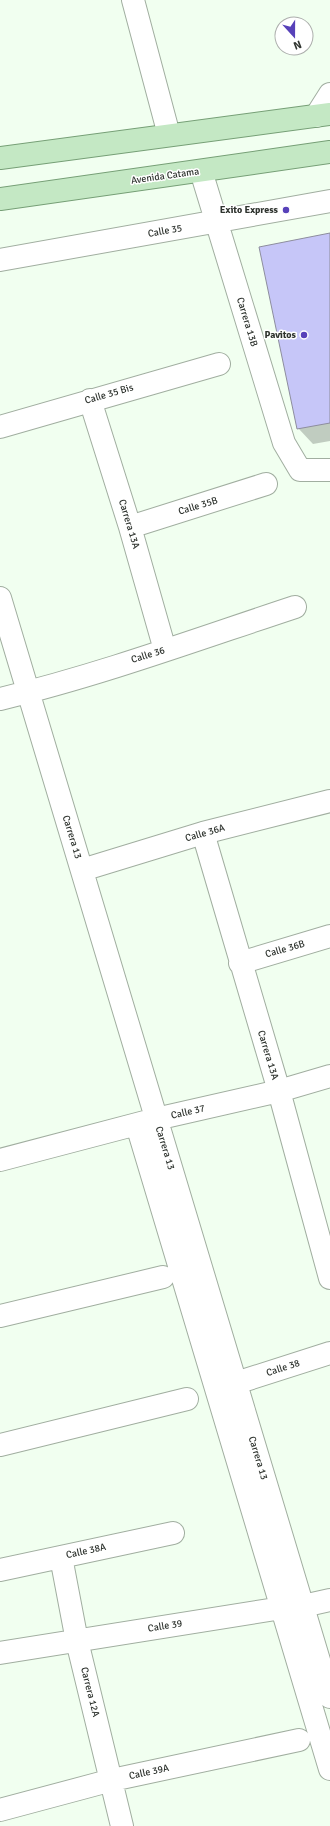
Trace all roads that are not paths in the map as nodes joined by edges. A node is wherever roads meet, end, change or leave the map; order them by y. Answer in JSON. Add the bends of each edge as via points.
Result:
{"nodes":[{"id":1,"x":133,"y":0,"type":"edge"},
{"id":2,"x":330,"y":94,"type":"edge"},
{"id":3,"x":323,"y":115,"type":"edge"},
{"id":4,"x":169,"y":135,"type":"junction"},
{"id":5,"x":330,"y":152,"type":"edge"},
{"id":6,"x":0,"y":158,"type":"edge"},
{"id":7,"x":201,"y":171,"type":"junction"},
{"id":8,"x":0,"y":200,"type":"edge"},
{"id":9,"x":330,"y":201,"type":"edge"},
{"id":10,"x":216,"y":221,"type":"junction"},
{"id":11,"x":0,"y":260,"type":"edge"},
{"id":12,"x":219,"y":364,"type":"dead end"},
{"id":13,"x":90,"y":400,"type":"junction"},
{"id":14,"x":0,"y":427,"type":"edge"},
{"id":15,"x":330,"y":470,"type":"edge"},
{"id":16,"x":266,"y":484,"type":"dead end"},
{"id":17,"x":130,"y":527,"type":"junction"},
{"id":18,"x":0,"y":598,"type":"edge"},
{"id":19,"x":295,"y":607,"type":"dead end"},
{"id":20,"x":165,"y":650,"type":"junction"},
{"id":21,"x":28,"y":692,"type":"junction"},
{"id":22,"x":0,"y":699,"type":"edge"},
{"id":23,"x":330,"y":801,"type":"edge"},
{"id":24,"x":203,"y":833,"type":"junction"},
{"id":25,"x":82,"y":870,"type":"junction"},
{"id":26,"x":330,"y":936,"type":"edge"},
{"id":27,"x":240,"y":963,"type":"junction"},
{"id":28,"x":330,"y":1076,"type":"edge"},
{"id":29,"x":279,"y":1091,"type":"junction"},
{"id":30,"x":146,"y":1122,"type":"junction"},
{"id":31,"x":0,"y":1160,"type":"edge"},
{"id":32,"x":322,"y":1220,"type":"edge"},
{"id":33,"x":163,"y":1277,"type":"dead end"},
{"id":34,"x":330,"y":1278,"type":"edge"},
{"id":35,"x":0,"y":1316,"type":"edge"},
{"id":36,"x":330,"y":1353,"type":"edge"},
{"id":37,"x":236,"y":1383,"type":"junction"},
{"id":38,"x":187,"y":1399,"type":"dead end"},
{"id":39,"x":0,"y":1445,"type":"edge"},
{"id":40,"x":173,"y":1533,"type":"dead end"},
{"id":41,"x":61,"y":1557,"type":"junction"},
{"id":42,"x":0,"y":1570,"type":"edge"},
{"id":43,"x":330,"y":1600,"type":"edge"},
{"id":44,"x":292,"y":1607,"type":"junction"},
{"id":45,"x":77,"y":1641,"type":"junction"},
{"id":46,"x":0,"y":1653,"type":"edge"},
{"id":47,"x":330,"y":1697,"type":"edge"},
{"id":48,"x":299,"y":1740,"type":"dead end"},
{"id":49,"x":330,"y":1769,"type":"edge"},
{"id":50,"x":112,"y":1780,"type":"junction"},
{"id":51,"x":0,"y":1810,"type":"edge"},
{"id":52,"x":122,"y":1826,"type":"edge"}],
"edges":[{"from":1,"to":4,"type":"street"},
{"from":2,"to":3,"type":"street"},
{"from":3,"to":4,"type":"main road"},
{"from":4,"to":6,"type":"main road"},
{"from":5,"to":7,"type":"main road","name":"Avenida Catama"},
{"from":7,"to":8,"type":"main road","name":"Avenida Catama"},
{"from":7,"to":10,"type":"street","name":"Carrera 13B"},
{"from":9,"to":10,"type":"street","name":"Calle 35"},
{"from":10,"to":11,"type":"street","name":"Calle 35"},
{"from":10,"to":15,"type":"street","name":"Carrera 13B","via":[[284,443],[300,470]]},
{"from":12,"to":13,"type":"street","name":"Calle 35 Bis"},
{"from":13,"to":14,"type":"street","name":"Calle 35 Bis"},
{"from":13,"to":17,"type":"street","name":"Carrera 13A"},
{"from":16,"to":17,"type":"street","name":"Calle 35B"},
{"from":17,"to":20,"type":"street","name":"Carrera 13A"},
{"from":18,"to":21,"type":"street","name":"Carrera 13"},
{"from":19,"to":20,"type":"street","name":"Calle 36"},
{"from":20,"to":21,"type":"street","name":"Calle 36"},
{"from":21,"to":22,"type":"street","name":"Calle 36"},
{"from":21,"to":25,"type":"street","name":"Carrera 13"},
{"from":23,"to":24,"type":"street","name":"Calle 36A"},
{"from":24,"to":25,"type":"street","name":"Calle 36A"},
{"from":24,"to":27,"type":"street","name":"Carrera 13A"},
{"from":25,"to":30,"type":"street","name":"Carrera 13"},
{"from":26,"to":27,"type":"street","name":"Calle 36B"},
{"from":27,"to":29,"type":"street","name":"Carrera 13A"},
{"from":28,"to":29,"type":"street","name":"Calle 37"},
{"from":29,"to":30,"type":"street","name":"Calle 37"},
{"from":29,"to":32,"type":"street","name":"Carrera 13A"},
{"from":30,"to":31,"type":"street","name":"Calle 37"},
{"from":30,"to":37,"type":"street","name":"Carrera 13"},
{"from":30,"to":44,"type":"street","name":"Carrera 13"},
{"from":32,"to":34,"type":"street","name":"Carrera 13A"},
{"from":33,"to":35,"type":"street"},
{"from":36,"to":37,"type":"street","name":"Calle 38"},
{"from":37,"to":44,"type":"street","name":"Carrera 13"},
{"from":38,"to":39,"type":"street"},
{"from":40,"to":41,"type":"street","name":"Calle 38A"},
{"from":41,"to":42,"type":"street","name":"Calle 38A"},
{"from":41,"to":45,"type":"street","name":"Carrera 12A"},
{"from":43,"to":44,"type":"street","name":"Calle 39"},
{"from":44,"to":45,"type":"street","name":"Calle 39"},
{"from":44,"to":47,"type":"street","name":"Carrera 13"},
{"from":44,"to":49,"type":"street","name":"Carrera 13"},
{"from":45,"to":46,"type":"street","name":"Calle 39"},
{"from":45,"to":50,"type":"street","name":"Carrera 12A"},
{"from":48,"to":50,"type":"street","name":"Calle 39A"},
{"from":50,"to":51,"type":"street","name":"Calle 39A"},
{"from":50,"to":52,"type":"street","name":"Carrera 12A"}]}
